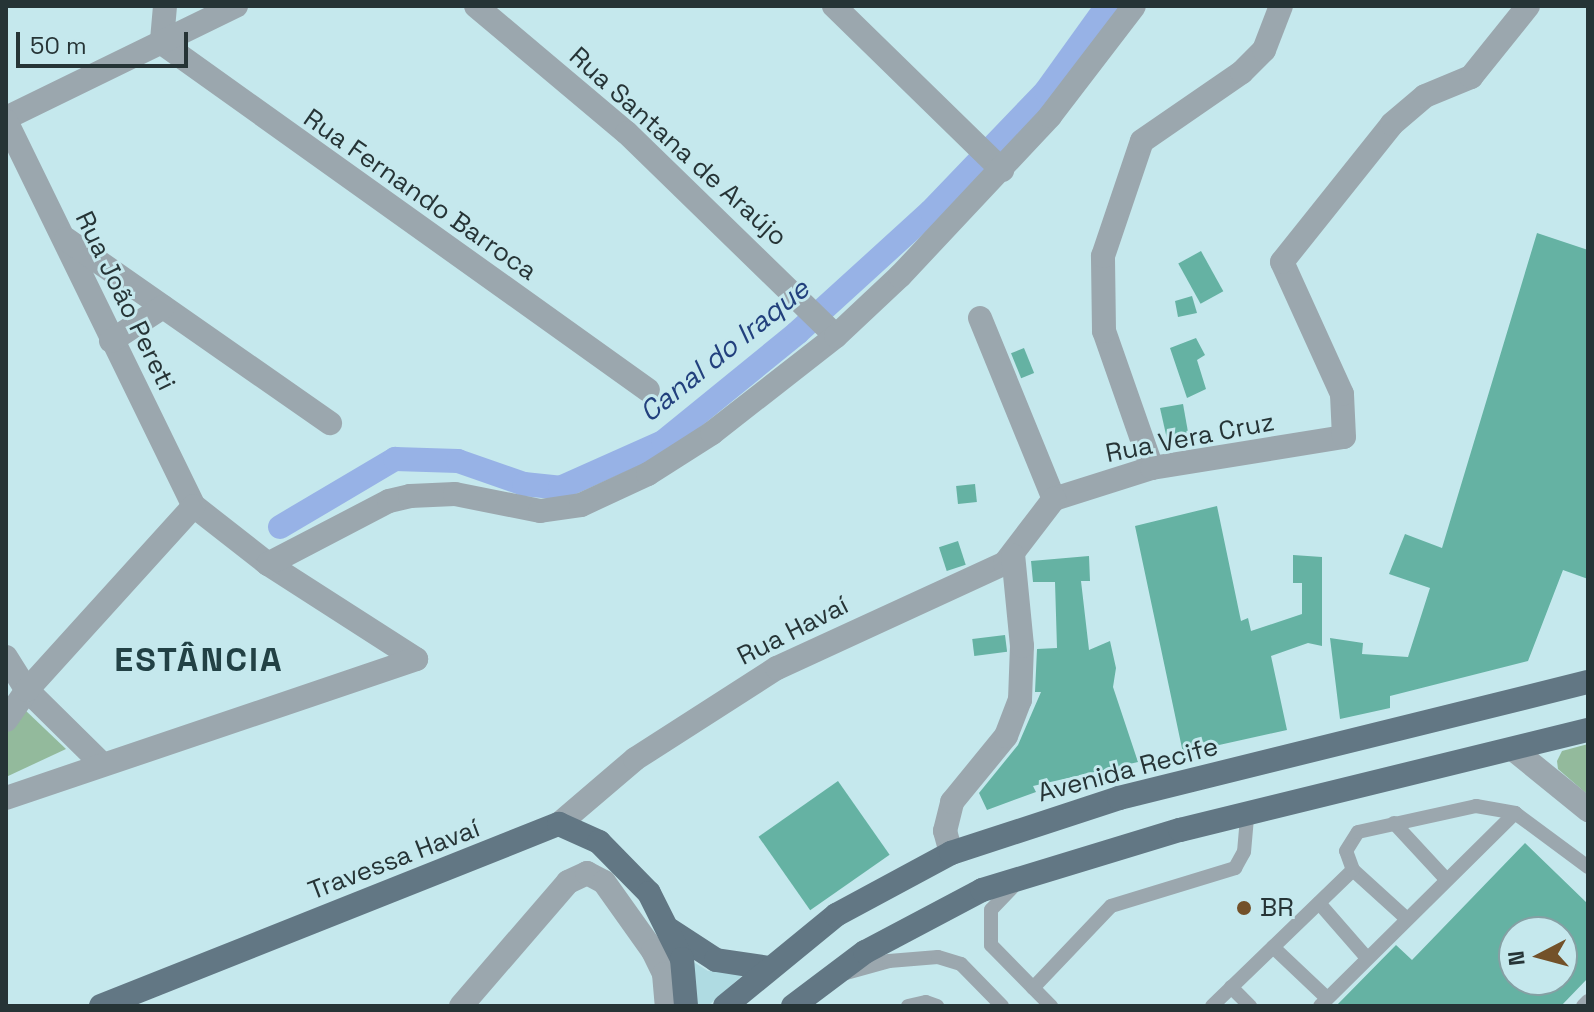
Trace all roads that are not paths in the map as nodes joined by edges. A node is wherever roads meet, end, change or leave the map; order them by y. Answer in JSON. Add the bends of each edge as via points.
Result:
{"nodes":[{"id":1,"x":165,"y":6,"type":"edge"},
{"id":2,"x":236,"y":6,"type":"edge"},
{"id":3,"x":476,"y":6,"type":"edge"},
{"id":4,"x":834,"y":6,"type":"edge"},
{"id":5,"x":1134,"y":6,"type":"edge"},
{"id":6,"x":1281,"y":6,"type":"edge"},
{"id":7,"x":1528,"y":6,"type":"edge"},
{"id":8,"x":162,"y":43,"type":"junction"},
{"id":9,"x":6,"y":120,"type":"edge"},
{"id":10,"x":996,"y":165,"type":"junction"},
{"id":11,"x":64,"y":237,"type":"junction"},
{"id":12,"x":163,"y":307,"type":"junction"},
{"id":13,"x":980,"y":318,"type":"dead end"},
{"id":14,"x":831,"y":330,"type":"junction"},
{"id":15,"x":111,"y":341,"type":"junction"},
{"id":16,"x":648,"y":390,"type":"dead end"},
{"id":17,"x":330,"y":423,"type":"dead end"},
{"id":18,"x":1152,"y":468,"type":"junction"},
{"id":19,"x":1054,"y":499,"type":"junction"},
{"id":20,"x":194,"y":506,"type":"junction"},
{"id":21,"x":1013,"y":555,"type":"junction"},
{"id":22,"x":268,"y":564,"type":"junction"},
{"id":23,"x":6,"y":657,"type":"edge"},
{"id":24,"x":1588,"y":682,"type":"edge"},
{"id":25,"x":27,"y":690,"type":"junction"},
{"id":26,"x":6,"y":720,"type":"edge"},
{"id":27,"x":1588,"y":730,"type":"edge"},
{"id":28,"x":1513,"y":749,"type":"junction"},
{"id":29,"x":101,"y":763,"type":"junction"},
{"id":30,"x":6,"y":798,"type":"edge"},
{"id":31,"x":1588,"y":810,"type":"edge"},
{"id":32,"x":1515,"y":813,"type":"junction"},
{"id":33,"x":1247,"y":814,"type":"junction"},
{"id":34,"x":1394,"y":823,"type":"junction"},
{"id":35,"x":559,"y":824,"type":"junction"},
{"id":36,"x":951,"y":853,"type":"junction"},
{"id":37,"x":1588,"y":867,"type":"edge"},
{"id":38,"x":1353,"y":870,"type":"junction"},
{"id":39,"x":1036,"y":873,"type":"junction"},
{"id":40,"x":1445,"y":878,"type":"junction"},
{"id":41,"x":1319,"y":903,"type":"junction"},
{"id":42,"x":1406,"y":918,"type":"junction"},
{"id":43,"x":670,"y":930,"type":"junction"},
{"id":44,"x":1273,"y":947,"type":"junction"},
{"id":45,"x":1367,"y":958,"type":"junction"},
{"id":46,"x":769,"y":968,"type":"junction"},
{"id":47,"x":826,"y":979,"type":"junction"},
{"id":48,"x":1231,"y":987,"type":"junction"},
{"id":49,"x":1033,"y":988,"type":"junction"},
{"id":50,"x":123,"y":1000,"type":"edge"},
{"id":51,"x":1588,"y":1001,"type":"edge"},
{"id":52,"x":1323,"y":1002,"type":"edge"},
{"id":53,"x":101,"y":1006,"type":"edge"},
{"id":54,"x":461,"y":1006,"type":"edge"},
{"id":55,"x":667,"y":1006,"type":"edge"},
{"id":56,"x":686,"y":1006,"type":"edge"},
{"id":57,"x":725,"y":1006,"type":"edge"},
{"id":58,"x":793,"y":1006,"type":"edge"},
{"id":59,"x":908,"y":1006,"type":"edge"},
{"id":60,"x":937,"y":1006,"type":"edge"},
{"id":61,"x":1002,"y":1006,"type":"edge"},
{"id":62,"x":1051,"y":1006,"type":"edge"},
{"id":63,"x":1212,"y":1006,"type":"edge"},
{"id":64,"x":1250,"y":1006,"type":"edge"},
{"id":65,"x":1583,"y":1006,"type":"edge"}],
"edges":[{"from":1,"to":8,"type":"street"},
{"from":2,"to":8,"type":"street"},
{"from":3,"to":14,"type":"street","name":"Rua Santana de Araújo","via":[[627,133]]},
{"from":4,"to":10,"type":"street"},
{"from":5,"to":10,"type":"street"},
{"from":6,"to":18,"type":"street","via":[[1264,50],[1196,106],[1150,133],[1138,151],[1103,256],[1101,307],[1111,360]]},
{"from":7,"to":18,"type":"street","name":"Rua Vera Cruz","via":[[1471,77],[1425,96],[1392,124],[1282,262],[1342,394],[1346,432],[1338,439]]},
{"from":8,"to":9,"type":"street"},
{"from":8,"to":16,"type":"street","name":"Rua Fernando Barroca"},
{"from":9,"to":11,"type":"street","name":"Rua João Pereti"},
{"from":10,"to":14,"type":"street"},
{"from":11,"to":12,"type":"street"},
{"from":11,"to":15,"type":"street","name":"Rua João Pereti"},
{"from":12,"to":15,"type":"street"},
{"from":12,"to":17,"type":"street"},
{"from":13,"to":19,"type":"street"},
{"from":14,"to":22,"type":"street","via":[[712,433],[648,474],[581,505],[540,511],[455,494],[410,496],[389,501]]},
{"from":15,"to":20,"type":"street","name":"Rua João Pereti"},
{"from":18,"to":19,"type":"street","name":"Rua Vera Cruz"},
{"from":19,"to":21,"type":"street","name":"Rua Havaí"},
{"from":20,"to":22,"type":"street"},
{"from":20,"to":25,"type":"street"},
{"from":21,"to":35,"type":"street","name":"Rua Havaí","via":[[995,569],[777,668],[635,759]]},
{"from":21,"to":36,"type":"street","via":[[1022,646],[1020,700],[1006,736],[952,802],[945,831]]},
{"from":22,"to":29,"type":"street","via":[[416,659]]},
{"from":23,"to":25,"type":"street"},
{"from":24,"to":36,"type":"main road","name":"Avenida Recife","via":[[1119,798]]},
{"from":25,"to":26,"type":"street"},
{"from":25,"to":29,"type":"street"},
{"from":27,"to":28,"type":"main road"},
{"from":28,"to":31,"type":"street"},
{"from":28,"to":33,"type":"main road"},
{"from":29,"to":30,"type":"street"},
{"from":32,"to":34,"type":"lane","via":[[1476,806]]},
{"from":32,"to":37,"type":"lane"},
{"from":32,"to":40,"type":"lane"},
{"from":33,"to":39,"type":"main road"},
{"from":33,"to":49,"type":"lane","via":[[1244,852],[1235,868],[1111,906]]},
{"from":34,"to":38,"type":"lane","via":[[1350,837],[1346,851]]},
{"from":34,"to":40,"type":"lane"},
{"from":35,"to":43,"type":"main road","via":[[588,835],[623,862]]},
{"from":35,"to":50,"type":"main road","name":"Travessa Havaí"},
{"from":36,"to":46,"type":"main road","name":"Avenida Recife","via":[[836,915]]},
{"from":38,"to":41,"type":"lane"},
{"from":38,"to":42,"type":"lane"},
{"from":39,"to":47,"type":"main road","via":[[982,890],[918,922]]},
{"from":39,"to":49,"type":"lane","via":[[995,900],[988,924],[991,945]]},
{"from":40,"to":42,"type":"lane"},
{"from":41,"to":44,"type":"lane"},
{"from":41,"to":45,"type":"lane"},
{"from":42,"to":45,"type":"lane"},
{"from":43,"to":46,"type":"main road","via":[[716,960]]},
{"from":43,"to":56,"type":"main road","via":[[682,959]]},
{"from":44,"to":48,"type":"lane"},
{"from":44,"to":52,"type":"lane"},
{"from":45,"to":52,"type":"lane"},
{"from":46,"to":57,"type":"main road","name":"Avenida Recife"},
{"from":47,"to":58,"type":"main road"},
{"from":47,"to":61,"type":"lane","via":[[889,961],[938,957],[961,964]]},
{"from":48,"to":63,"type":"lane"},
{"from":48,"to":64,"type":"lane"},
{"from":49,"to":62,"type":"lane"},
{"from":50,"to":53,"type":"main road","name":"Travessa Havaí"},
{"from":51,"to":65,"type":"lane"},
{"from":54,"to":55,"type":"street","via":[[568,882],[587,873],[604,882],[653,951],[664,974]]},
{"from":59,"to":60,"type":"lane"}]}
